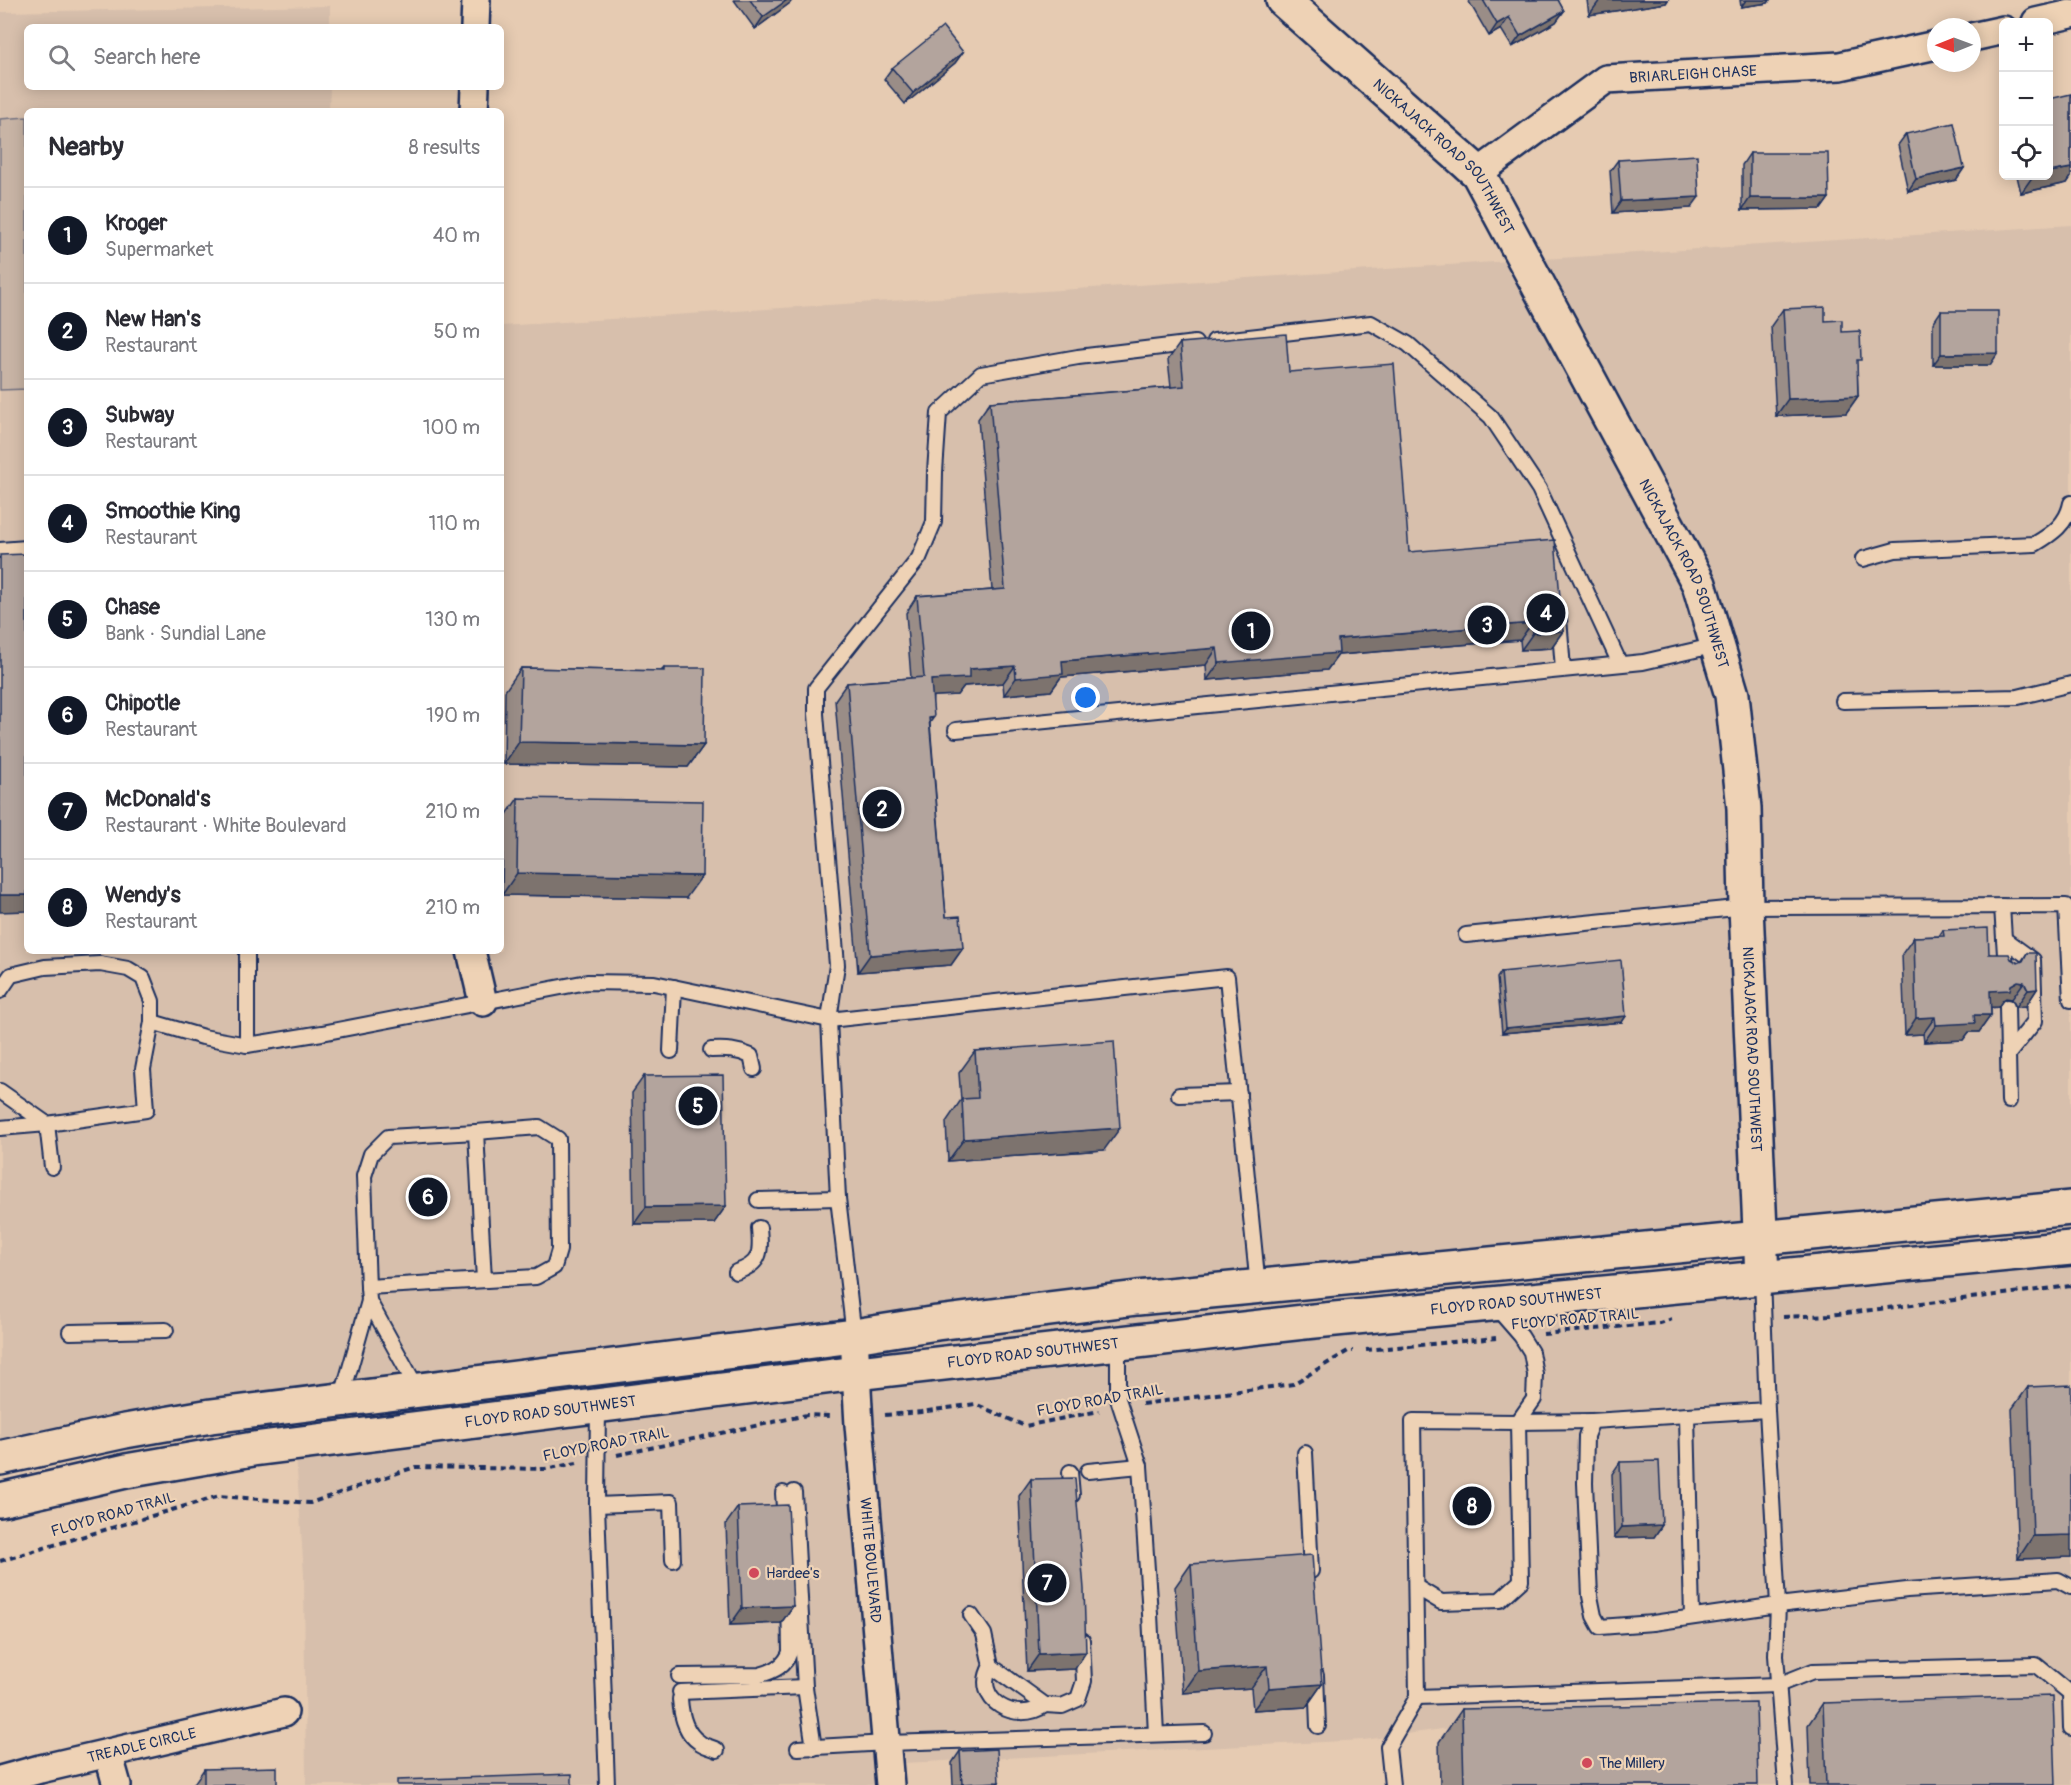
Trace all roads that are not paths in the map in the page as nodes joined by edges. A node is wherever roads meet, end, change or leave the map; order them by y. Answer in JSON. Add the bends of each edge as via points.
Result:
{"nodes":[{"id":1,"x":476,"y":0,"type":"edge"},
{"id":2,"x":1283,"y":0,"type":"edge"},
{"id":3,"x":476,"y":24,"type":"edge"},
{"id":4,"x":1999,"y":31,"type":"edge"},
{"id":5,"x":1981,"y":35,"type":"edge"},
{"id":6,"x":1927,"y":47,"type":"edge"},
{"id":7,"x":475,"y":90,"type":"edge"},
{"id":8,"x":474,"y":108,"type":"edge"},
{"id":9,"x":1478,"y":173,"type":"junction"},
{"id":10,"x":2071,"y":503,"type":"edge"},
{"id":11,"x":1560,"y":534,"type":"junction"},
{"id":12,"x":24,"y":548,"type":"edge"},
{"id":13,"x":0,"y":550,"type":"edge"},
{"id":14,"x":1556,"y":555,"type":"edge"},
{"id":15,"x":1863,"y":559,"type":"dead end"},
{"id":16,"x":1558,"y":608,"type":"edge"},
{"id":17,"x":1717,"y":645,"type":"junction"},
{"id":18,"x":1620,"y":664,"type":"junction"},
{"id":19,"x":1563,"y":669,"type":"junction"},
{"id":20,"x":2071,"y":684,"type":"edge"},
{"id":21,"x":1843,"y":701,"type":"dead end"},
{"id":22,"x":956,"y":730,"type":"dead end"},
{"id":23,"x":2002,"y":906,"type":"junction"},
{"id":24,"x":1746,"y":907,"type":"junction"},
{"id":25,"x":1466,"y":935,"type":"dead end"},
{"id":26,"x":2004,"y":939,"type":"junction"},
{"id":27,"x":247,"y":954,"type":"edge"},
{"id":28,"x":472,"y":954,"type":"edge"},
{"id":29,"x":2006,"y":971,"type":"edge"},
{"id":30,"x":2071,"y":976,"type":"edge"},
{"id":31,"x":674,"y":987,"type":"junction"},
{"id":32,"x":0,"y":991,"type":"edge"},
{"id":33,"x":2071,"y":1000,"type":"edge"},
{"id":34,"x":483,"y":1002,"type":"junction"},
{"id":35,"x":2007,"y":1007,"type":"edge"},
{"id":36,"x":829,"y":1020,"type":"junction"},
{"id":37,"x":152,"y":1022,"type":"junction"},
{"id":38,"x":247,"y":1045,"type":"junction"},
{"id":39,"x":711,"y":1050,"type":"dead end"},
{"id":40,"x":671,"y":1051,"type":"dead end"},
{"id":41,"x":2008,"y":1053,"type":"junction"},
{"id":42,"x":754,"y":1069,"type":"dead end"},
{"id":43,"x":0,"y":1091,"type":"edge"},
{"id":44,"x":1239,"y":1094,"type":"junction"},
{"id":45,"x":1179,"y":1095,"type":"dead end"},
{"id":46,"x":2009,"y":1101,"type":"dead end"},
{"id":47,"x":47,"y":1124,"type":"junction"},
{"id":48,"x":0,"y":1128,"type":"edge"},
{"id":49,"x":476,"y":1132,"type":"junction"},
{"id":50,"x":52,"y":1167,"type":"dead end"},
{"id":51,"x":838,"y":1198,"type":"junction"},
{"id":52,"x":759,"y":1200,"type":"dead end"},
{"id":53,"x":2071,"y":1208,"type":"edge"},
{"id":54,"x":759,"y":1228,"type":"dead end"},
{"id":55,"x":1761,"y":1238,"type":"junction"},
{"id":56,"x":2071,"y":1248,"type":"edge"},
{"id":57,"x":736,"y":1272,"type":"dead end"},
{"id":58,"x":1762,"y":1277,"type":"junction"},
{"id":59,"x":484,"y":1280,"type":"junction"},
{"id":60,"x":1258,"y":1287,"type":"junction"},
{"id":61,"x":369,"y":1294,"type":"junction"},
{"id":62,"x":1493,"y":1303,"type":"junction"},
{"id":63,"x":166,"y":1330,"type":"dead end"},
{"id":64,"x":70,"y":1332,"type":"dead end"},
{"id":65,"x":854,"y":1336,"type":"junction"},
{"id":66,"x":1118,"y":1343,"type":"junction"},
{"id":67,"x":856,"y":1373,"type":"junction"},
{"id":68,"x":418,"y":1390,"type":"junction"},
{"id":69,"x":341,"y":1400,"type":"junction"},
{"id":70,"x":598,"y":1405,"type":"junction"},
{"id":71,"x":1767,"y":1410,"type":"junction"},
{"id":72,"x":1687,"y":1416,"type":"junction"},
{"id":73,"x":1592,"y":1420,"type":"junction"},
{"id":74,"x":1518,"y":1422,"type":"junction"},
{"id":75,"x":1305,"y":1453,"type":"dead end"},
{"id":76,"x":0,"y":1458,"type":"edge"},
{"id":77,"x":1140,"y":1466,"type":"junction"},
{"id":78,"x":1088,"y":1471,"type":"dead end"},
{"id":79,"x":1070,"y":1472,"type":"dead end"},
{"id":80,"x":0,"y":1500,"type":"edge"},
{"id":81,"x":597,"y":1505,"type":"junction"},
{"id":82,"x":1072,"y":1505,"type":"edge"},
{"id":83,"x":674,"y":1560,"type":"dead end"},
{"id":84,"x":2065,"y":1577,"type":"edge"},
{"id":85,"x":1311,"y":1583,"type":"edge"},
{"id":86,"x":1416,"y":1587,"type":"junction"},
{"id":87,"x":2071,"y":1587,"type":"edge"},
{"id":88,"x":1778,"y":1605,"type":"junction"},
{"id":89,"x":971,"y":1615,"type":"dead end"},
{"id":90,"x":1692,"y":1617,"type":"junction"},
{"id":91,"x":1082,"y":1627,"type":"edge"},
{"id":92,"x":991,"y":1666,"type":"junction"},
{"id":93,"x":1315,"y":1667,"type":"edge"},
{"id":94,"x":679,"y":1677,"type":"dead end"},
{"id":95,"x":1778,"y":1685,"type":"junction"},
{"id":96,"x":805,"y":1687,"type":"junction"},
{"id":97,"x":1417,"y":1696,"type":"junction"},
{"id":98,"x":1045,"y":1705,"type":"junction"},
{"id":99,"x":284,"y":1712,"type":"dead end"},
{"id":100,"x":1318,"y":1726,"type":"dead end"},
{"id":101,"x":2071,"y":1728,"type":"edge"},
{"id":102,"x":1204,"y":1733,"type":"dead end"},
{"id":103,"x":1156,"y":1734,"type":"junction"},
{"id":104,"x":887,"y":1743,"type":"junction"},
{"id":105,"x":798,"y":1748,"type":"dead end"},
{"id":106,"x":814,"y":1748,"type":"junction"},
{"id":107,"x":717,"y":1750,"type":"dead end"},
{"id":108,"x":108,"y":1753,"type":"junction"},
{"id":109,"x":0,"y":1780,"type":"edge"},
{"id":110,"x":117,"y":1785,"type":"edge"},
{"id":111,"x":607,"y":1785,"type":"edge"},
{"id":112,"x":890,"y":1785,"type":"edge"},
{"id":113,"x":1392,"y":1785,"type":"edge"},
{"id":114,"x":1786,"y":1785,"type":"edge"}],
"edges":[{"from":1,"to":3,"type":"street"},
{"from":2,"to":9,"type":"main road","name":"NICKAJACK ROAD SOUTHWEST"},
{"from":4,"to":5,"type":"street"},
{"from":6,"to":9,"type":"street","name":"BRIARLEIGH CHASE","via":[[1840,66],[1606,79]]},
{"from":7,"to":8,"type":"street"},
{"from":9,"to":17,"type":"main road","name":"NICKAJACK ROAD SOUTHWEST","via":[[1699,584]]},
{"from":10,"to":15,"type":"lane","via":[[2068,515],[2054,533],[2035,544],[1895,550]]},
{"from":11,"to":14,"type":"lane"},
{"from":11,"to":18,"type":"lane"},
{"from":11,"to":36,"type":"lane","via":[[1539,489],[1491,417],[1408,344],[1371,323],[1078,357],[981,374],[939,413],[934,522],[919,558],[816,688],[837,965]]},
{"from":12,"to":13,"type":"lane"},
{"from":16,"to":19,"type":"lane"},
{"from":17,"to":18,"type":"lane"},
{"from":17,"to":24,"type":"main road","name":"NICKAJACK ROAD SOUTHWEST","via":[[1732,695],[1744,808]]},
{"from":18,"to":19,"type":"lane"},
{"from":19,"to":22,"type":"lane"},
{"from":20,"to":21,"type":"lane","via":[[2018,697]]},
{"from":23,"to":24,"type":"lane"},
{"from":23,"to":26,"type":"lane"},
{"from":23,"to":30,"type":"lane","via":[[2066,906]]},
{"from":24,"to":25,"type":"lane"},
{"from":24,"to":55,"type":"main road","name":"NICKAJACK ROAD SOUTHWEST"},
{"from":26,"to":29,"type":"lane"},
{"from":26,"to":41,"type":"lane","via":[[2033,960],[2035,1021]]},
{"from":27,"to":38,"type":"lane"},
{"from":28,"to":34,"type":"street"},
{"from":30,"to":33,"type":"lane"},
{"from":31,"to":34,"type":"lane","via":[[587,982]]},
{"from":31,"to":36,"type":"lane"},
{"from":31,"to":40,"type":"lane"},
{"from":32,"to":37,"type":"lane","via":[[11,975],[45,967],[100,964],[128,969],[143,978],[152,1001]]},
{"from":34,"to":38,"type":"lane"},
{"from":35,"to":41,"type":"lane"},
{"from":36,"to":44,"type":"lane","via":[[1227,977]]},
{"from":36,"to":51,"type":"lane"},
{"from":37,"to":38,"type":"lane"},
{"from":37,"to":47,"type":"lane","via":[[143,1069],[146,1110]]},
{"from":39,"to":42,"type":"lane","via":[[740,1051],[751,1056]]},
{"from":41,"to":46,"type":"lane"},
{"from":43,"to":47,"type":"lane"},
{"from":44,"to":45,"type":"lane"},
{"from":44,"to":60,"type":"lane"},
{"from":47,"to":48,"type":"lane"},
{"from":47,"to":50,"type":"lane"},
{"from":49,"to":59,"type":"lane"},
{"from":49,"to":59,"type":"lane","via":[[539,1127],[558,1139],[559,1250],[554,1267],[536,1277]]},
{"from":49,"to":61,"type":"lane","via":[[388,1137],[371,1154],[364,1176]]},
{"from":51,"to":52,"type":"lane"},
{"from":51,"to":65,"type":"lane"},
{"from":53,"to":55,"type":"main road"},
{"from":54,"to":57,"type":"lane","via":[[761,1249],[757,1259],[747,1269]]},
{"from":55,"to":58,"type":"main road","name":"NICKAJACK ROAD SOUTHWEST"},
{"from":55,"to":60,"type":"main road"},
{"from":56,"to":58,"type":"main road","name":"FLOYD ROAD SOUTHWEST"},
{"from":58,"to":62,"type":"main road","name":"FLOYD ROAD SOUTHWEST"},
{"from":58,"to":71,"type":"lane"},
{"from":59,"to":61,"type":"lane"},
{"from":60,"to":65,"type":"main road","via":[[1066,1307]]},
{"from":61,"to":68,"type":"lane"},
{"from":61,"to":69,"type":"lane"},
{"from":62,"to":66,"type":"main road","name":"FLOYD ROAD SOUTHWEST"},
{"from":62,"to":74,"type":"lane","via":[[1531,1352],[1534,1399]]},
{"from":63,"to":64,"type":"lane"},
{"from":65,"to":67,"type":"street","name":"WHITE BOULEVARD"},
{"from":65,"to":68,"type":"main road"},
{"from":66,"to":67,"type":"main road","name":"FLOYD ROAD SOUTHWEST"},
{"from":66,"to":77,"type":"lane","via":[[1118,1400]]},
{"from":67,"to":70,"type":"main road","name":"FLOYD ROAD SOUTHWEST"},
{"from":67,"to":104,"type":"street","name":"WHITE BOULEVARD"},
{"from":68,"to":69,"type":"main road"},
{"from":69,"to":76,"type":"main road","via":[[211,1416]]},
{"from":70,"to":80,"type":"main road","name":"FLOYD ROAD SOUTHWEST","via":[[253,1449],[126,1471]]},
{"from":70,"to":81,"type":"lane"},
{"from":71,"to":72,"type":"lane"},
{"from":71,"to":88,"type":"lane"},
{"from":72,"to":73,"type":"lane"},
{"from":72,"to":90,"type":"lane"},
{"from":73,"to":74,"type":"lane"},
{"from":73,"to":90,"type":"lane","via":[[1586,1436],[1585,1483],[1594,1616],[1600,1627]]},
{"from":74,"to":86,"type":"lane","via":[[1413,1421]]},
{"from":74,"to":86,"type":"lane","via":[[1521,1581],[1500,1600],[1441,1602]]},
{"from":75,"to":85,"type":"lane"},
{"from":77,"to":78,"type":"lane"},
{"from":77,"to":103,"type":"lane"},
{"from":79,"to":82,"type":"lane"},
{"from":81,"to":83,"type":"lane","via":[[671,1502]]},
{"from":81,"to":111,"type":"lane"},
{"from":84,"to":87,"type":"lane"},
{"from":84,"to":88,"type":"lane"},
{"from":86,"to":97,"type":"lane"},
{"from":88,"to":90,"type":"lane"},
{"from":88,"to":95,"type":"lane"},
{"from":89,"to":92,"type":"lane","via":[[984,1634]]},
{"from":91,"to":98,"type":"lane","via":[[1084,1681],[1078,1699],[1062,1706]]},
{"from":92,"to":98,"type":"lane"},
{"from":92,"to":98,"type":"lane","via":[[986,1675],[993,1701],[1008,1711],[1026,1713]]},
{"from":93,"to":100,"type":"lane"},
{"from":94,"to":96,"type":"lane","via":[[760,1676],[787,1660],[788,1493]]},
{"from":95,"to":97,"type":"lane"},
{"from":95,"to":101,"type":"lane","via":[[1813,1671],[2036,1665],[2070,1694]]},
{"from":95,"to":114,"type":"lane"},
{"from":96,"to":106,"type":"lane"},
{"from":96,"to":107,"type":"lane","via":[[680,1696],[681,1714],[688,1729],[698,1742]]},
{"from":97,"to":113,"type":"lane","via":[[1388,1747]]},
{"from":99,"to":108,"type":"street","name":"TREADLE CIRCLE"},
{"from":102,"to":103,"type":"lane"},
{"from":103,"to":104,"type":"lane"},
{"from":104,"to":106,"type":"lane"},
{"from":104,"to":112,"type":"street","name":"WHITE BOULEVARD"},
{"from":105,"to":106,"type":"lane"},
{"from":108,"to":109,"type":"street","name":"TREADLE CIRCLE"},
{"from":108,"to":110,"type":"street"}]}
